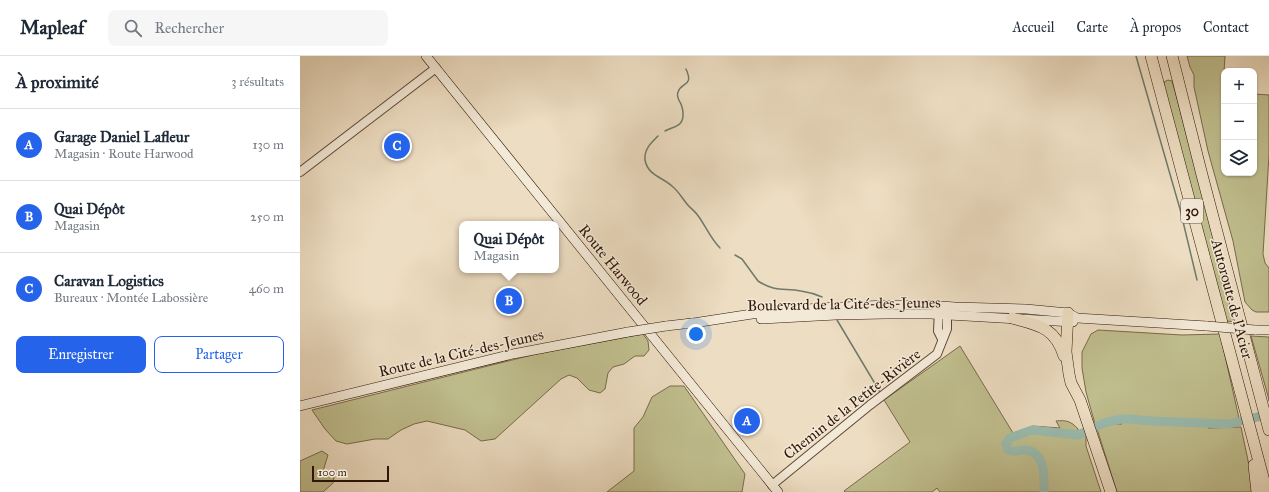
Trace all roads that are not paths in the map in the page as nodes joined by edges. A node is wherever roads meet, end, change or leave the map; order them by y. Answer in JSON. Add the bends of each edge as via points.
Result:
{"nodes":[{"id":1,"x":426,"y":56,"type":"edge"},
{"id":2,"x":1150,"y":56,"type":"edge"},
{"id":3,"x":1172,"y":56,"type":"edge"},
{"id":4,"x":436,"y":68,"type":"junction"},
{"id":5,"x":300,"y":172,"type":"edge"},
{"id":6,"x":943,"y":311,"type":"junction"},
{"id":7,"x":1012,"y":318,"type":"junction"},
{"id":8,"x":1072,"y":319,"type":"junction"},
{"id":9,"x":1269,"y":330,"type":"edge"},
{"id":10,"x":628,"y":332,"type":"joint"},
{"id":11,"x":1068,"y":366,"type":"junction"},
{"id":12,"x":1080,"y":400,"type":"junction"},
{"id":13,"x":300,"y":406,"type":"edge"},
{"id":14,"x":1268,"y":425,"type":"edge"},
{"id":15,"x":1250,"y":426,"type":"junction"},
{"id":16,"x":775,"y":488,"type":"edge"},
{"id":17,"x":1111,"y":492,"type":"edge"},
{"id":18,"x":1257,"y":492,"type":"edge"},
{"id":19,"x":1267,"y":492,"type":"edge"}],
"edges":[{"from":1,"to":4,"type":"main road","name":"Route Harwood"},
{"from":2,"to":15,"type":"highway","name":"Autoroute de l'Acier","number":"30"},
{"from":3,"to":14,"type":"highway","name":"Autoroute de l'Acier","number":"30"},
{"from":4,"to":5,"type":"street"},
{"from":4,"to":16,"type":"main road","name":"Route Harwood"},
{"from":6,"to":7,"type":"main road","name":"Boulevard de la Cité-des-Jeunes"},
{"from":6,"to":8,"type":"main road","name":"Boulevard de la Cité-des-Jeunes","via":[[1026,309]]},
{"from":6,"to":10,"type":"main road","name":"Boulevard de la Cité-des-Jeunes","bridge":true,"via":[[687,324]]},
{"from":6,"to":16,"type":"street","name":"Chemin de la Petite-Rivière","via":[[938,331],[942,340],[937,354],[870,405]]},
{"from":7,"to":8,"type":"main road","name":"Boulevard de la Cité-des-Jeunes"},
{"from":7,"to":11,"type":"highway","via":[[1038,325],[1051,332],[1061,346]]},
{"from":8,"to":9,"type":"main road","name":"Boulevard de la Cité-des-Jeunes","bridge":true},
{"from":8,"to":11,"type":"highway","via":[[1066,352]]},
{"from":8,"to":12,"type":"highway","via":[[1072,345]]},
{"from":10,"to":13,"type":"main road","name":"Route de la Cité-des-Jeunes","via":[[513,354]]},
{"from":11,"to":12,"type":"highway","via":[[1071,383]]},
{"from":12,"to":17,"type":"highway"},
{"from":15,"to":18,"type":"highway"},
{"from":15,"to":19,"type":"highway","name":"Autoroute de l'Acier","number":"30"}]}
